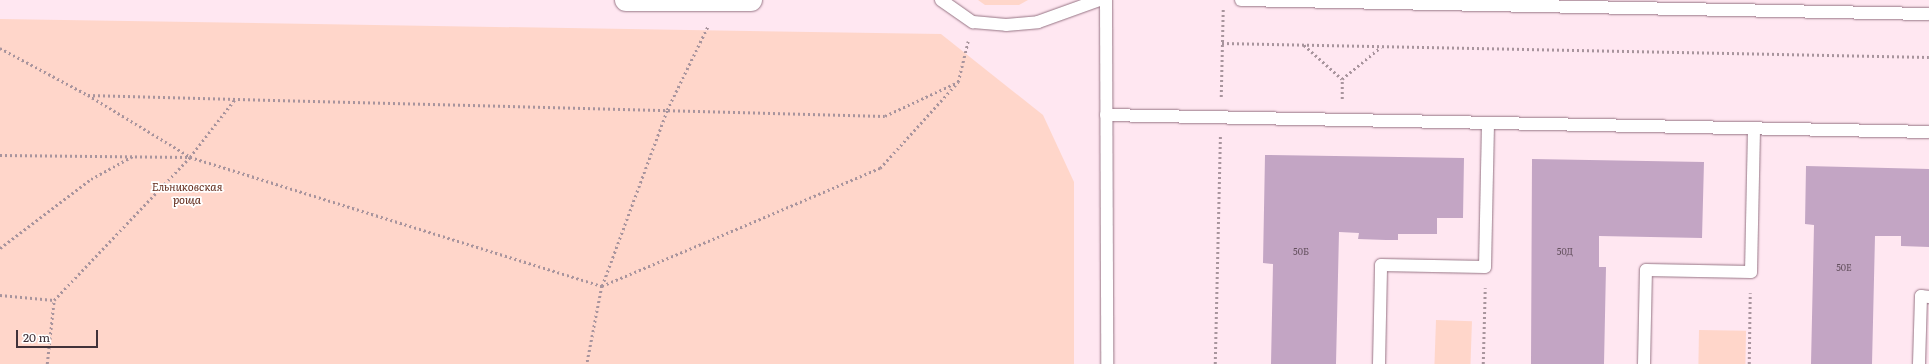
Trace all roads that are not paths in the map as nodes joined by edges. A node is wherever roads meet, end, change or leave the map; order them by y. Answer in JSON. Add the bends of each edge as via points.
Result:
{"nodes":[{"id":1,"x":626,"y":0,"type":"edge"},
{"id":2,"x":750,"y":0,"type":"edge"},
{"id":3,"x":940,"y":0,"type":"edge"},
{"id":4,"x":1099,"y":0,"type":"edge"},
{"id":5,"x":1106,"y":0,"type":"edge"},
{"id":6,"x":1241,"y":0,"type":"edge"},
{"id":7,"x":720,"y":1,"type":"edge"},
{"id":8,"x":1929,"y":14,"type":"edge"},
{"id":9,"x":1106,"y":115,"type":"junction"},
{"id":10,"x":1488,"y":123,"type":"junction"},
{"id":11,"x":1754,"y":128,"type":"junction"},
{"id":12,"x":1929,"y":132,"type":"edge"},
{"id":13,"x":1929,"y":297,"type":"edge"},
{"id":14,"x":1107,"y":364,"type":"edge"},
{"id":15,"x":1379,"y":364,"type":"edge"},
{"id":16,"x":1644,"y":364,"type":"edge"},
{"id":17,"x":1919,"y":364,"type":"edge"}],
"edges":[{"from":1,"to":7,"type":"street"},
{"from":2,"to":7,"type":"street"},
{"from":3,"to":4,"type":"lane","via":[[973,22],[1006,25],[1038,22]]},
{"from":5,"to":9,"type":"lane"},
{"from":6,"to":8,"type":"lane"},
{"from":9,"to":10,"type":"lane"},
{"from":9,"to":14,"type":"lane"},
{"from":10,"to":11,"type":"lane"},
{"from":10,"to":15,"type":"lane","via":[[1485,267],[1381,265]]},
{"from":11,"to":12,"type":"lane"},
{"from":11,"to":16,"type":"lane","via":[[1751,272],[1646,270]]},
{"from":13,"to":17,"type":"lane","via":[[1920,296]]}]}
